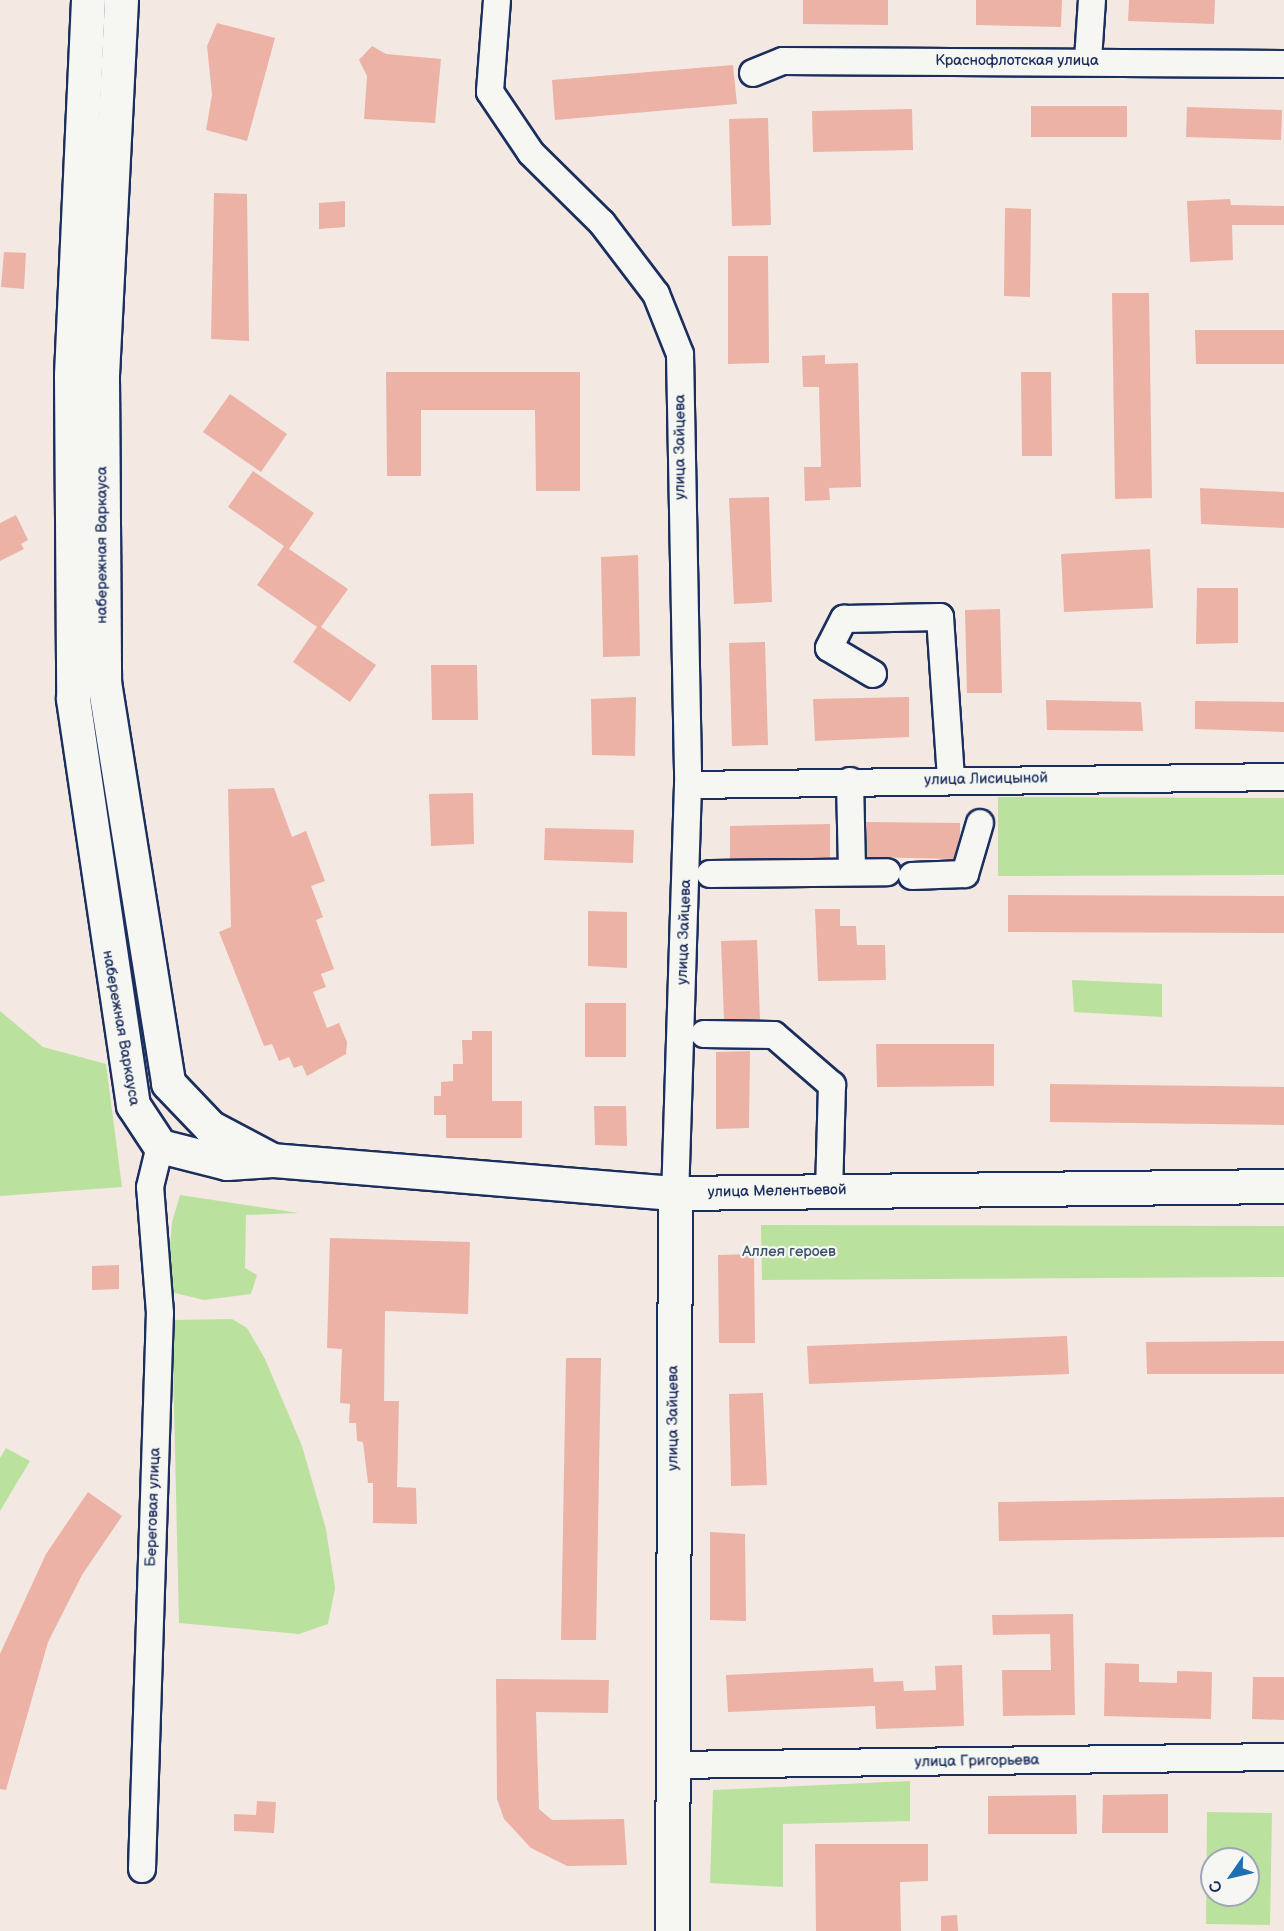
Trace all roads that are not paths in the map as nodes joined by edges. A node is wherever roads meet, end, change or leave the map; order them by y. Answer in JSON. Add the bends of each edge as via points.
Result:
{"nodes":[{"id":1,"x":88,"y":0,"type":"edge"},
{"id":2,"x":121,"y":0,"type":"edge"},
{"id":3,"x":497,"y":0,"type":"edge"},
{"id":4,"x":1092,"y":0,"type":"edge"},
{"id":5,"x":1089,"y":60,"type":"junction"},
{"id":6,"x":1284,"y":64,"type":"edge"},
{"id":7,"x":753,"y":73,"type":"dead end"},
{"id":8,"x":101,"y":85,"type":"junction"},
{"id":9,"x":97,"y":152,"type":"junction"},
{"id":10,"x":873,"y":674,"type":"dead end"},
{"id":11,"x":1284,"y":777,"type":"edge"},
{"id":12,"x":951,"y":779,"type":"junction"},
{"id":13,"x":850,"y":781,"type":"junction"},
{"id":14,"x":688,"y":785,"type":"junction"},
{"id":15,"x":980,"y":823,"type":"dead end"},
{"id":16,"x":852,"y":872,"type":"junction"},
{"id":17,"x":886,"y":872,"type":"dead end"},
{"id":18,"x":710,"y":874,"type":"dead end"},
{"id":19,"x":912,"y":876,"type":"dead end"},
{"id":20,"x":704,"y":1034,"type":"dead end"},
{"id":21,"x":185,"y":1107,"type":"junction"},
{"id":22,"x":151,"y":1136,"type":"junction"},
{"id":23,"x":272,"y":1160,"type":"junction"},
{"id":24,"x":1284,"y":1186,"type":"edge"},
{"id":25,"x":829,"y":1190,"type":"junction"},
{"id":26,"x":675,"y":1193,"type":"junction"},
{"id":27,"x":1284,"y":1757,"type":"edge"},
{"id":28,"x":671,"y":1765,"type":"junction"},
{"id":29,"x":142,"y":1869,"type":"dead end"},
{"id":30,"x":672,"y":1931,"type":"edge"}],
"edges":[{"from":1,"to":8,"type":"main road","name":"набережная Варкауса"},
{"from":2,"to":8,"type":"main road","name":"набережная Варкауса"},
{"from":3,"to":14,"type":"street","name":"улица Зайцева","via":[[490,92],[531,153],[602,223],[657,294],[680,354]]},
{"from":4,"to":5,"type":"street"},
{"from":5,"to":6,"type":"street","name":"Краснофлотская улица"},
{"from":5,"to":7,"type":"street","name":"Краснофлотская улица","via":[[783,61]]},
{"from":8,"to":9,"type":"main road","name":"набережная Варкауса"},
{"from":9,"to":21,"type":"main road","name":"набережная Варкауса","via":[[104,682],[168,1083]]},
{"from":9,"to":22,"type":"main road","name":"набережная Варкауса","via":[[71,376],[73,699],[109,968],[133,1105]]},
{"from":10,"to":12,"type":"street","via":[[829,648],[844,619],[940,617]]},
{"from":11,"to":12,"type":"street","name":"улица Лисицыной"},
{"from":12,"to":13,"type":"street","name":"улица Лисицыной"},
{"from":13,"to":14,"type":"street","name":"улица Лисицыной"},
{"from":13,"to":16,"type":"street"},
{"from":14,"to":26,"type":"street","name":"улица Зайцева"},
{"from":15,"to":19,"type":"street","via":[[965,874]]},
{"from":16,"to":17,"type":"street"},
{"from":16,"to":18,"type":"street"},
{"from":20,"to":25,"type":"street","via":[[774,1035],[832,1085]]},
{"from":21,"to":22,"type":"main road","via":[[183,1134]]},
{"from":21,"to":23,"type":"main road","name":"набережная Варкауса","via":[[210,1127]]},
{"from":22,"to":23,"type":"main road","via":[[227,1163]]},
{"from":22,"to":29,"type":"street","name":"Береговая улица","via":[[150,1187],[160,1312]]},
{"from":23,"to":26,"type":"main road","name":"улица Мелентьевой"},
{"from":24,"to":25,"type":"main road","name":"улица Мелентьевой"},
{"from":25,"to":26,"type":"main road","name":"улица Мелентьевой"},
{"from":26,"to":28,"type":"main road","name":"улица Зайцева"},
{"from":27,"to":28,"type":"street","name":"улица Григорьева"},
{"from":28,"to":30,"type":"main road","name":"улица Зайцева"}]}
